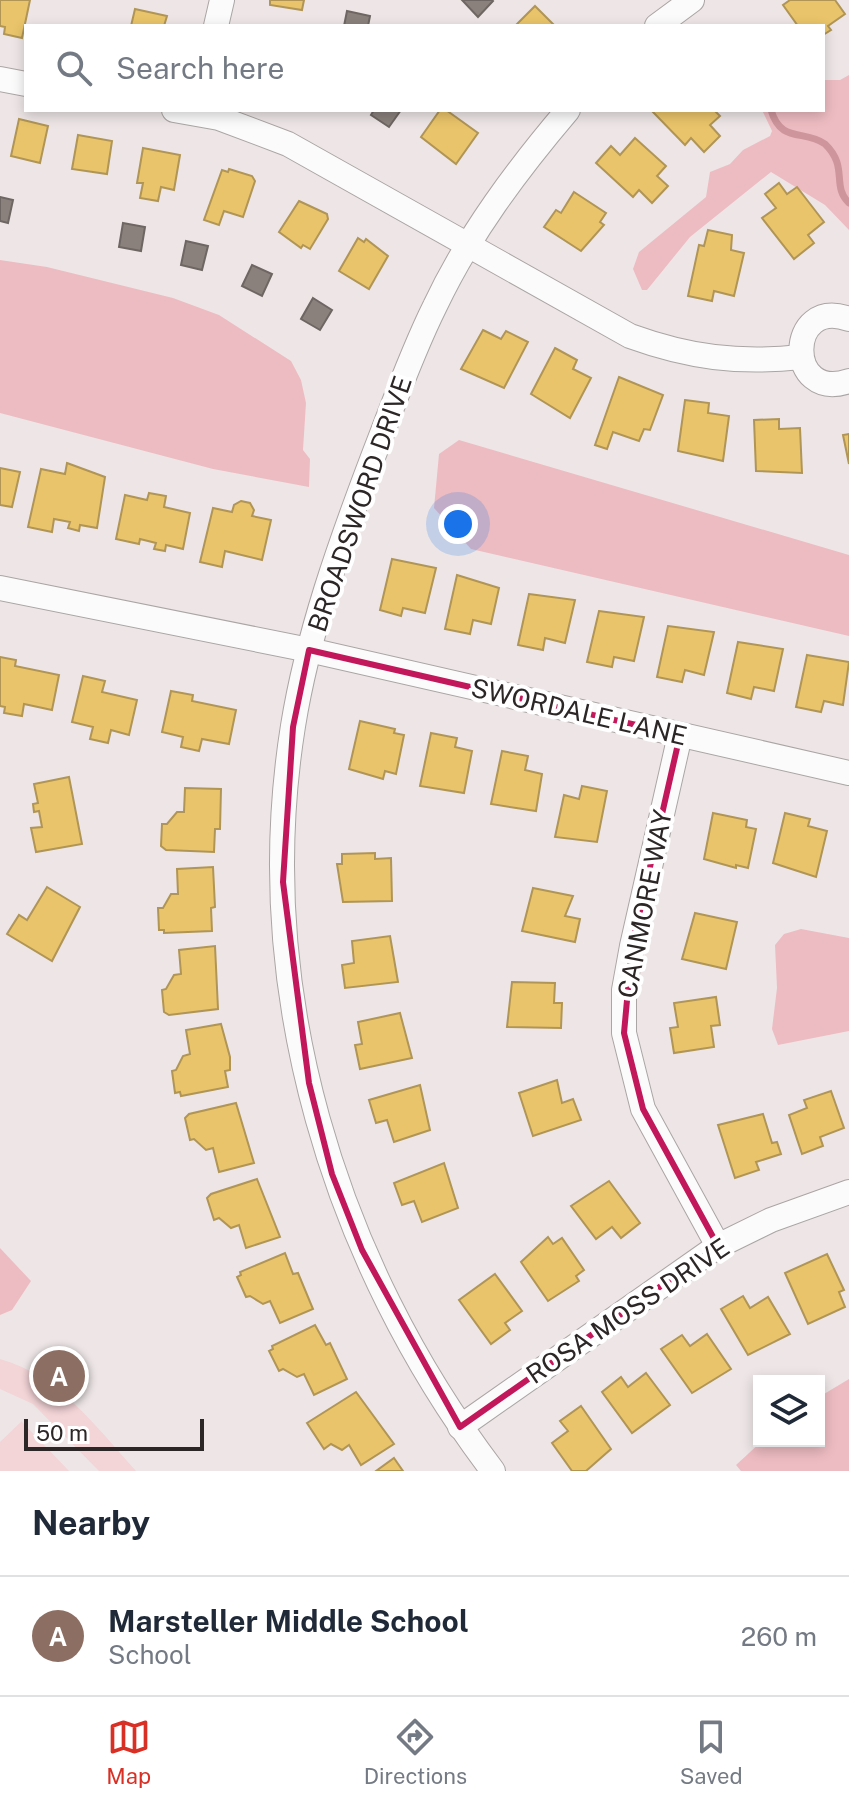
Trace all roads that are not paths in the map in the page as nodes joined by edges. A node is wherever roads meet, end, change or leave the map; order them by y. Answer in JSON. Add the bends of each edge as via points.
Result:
{"nodes":[{"id":1,"x":222,"y":0,"type":"edge"},
{"id":2,"x":692,"y":0,"type":"edge"},
{"id":3,"x":216,"y":24,"type":"edge"},
{"id":4,"x":660,"y":24,"type":"edge"},
{"id":5,"x":0,"y":79,"type":"edge"},
{"id":6,"x":24,"y":84,"type":"edge"},
{"id":7,"x":193,"y":112,"type":"edge"},
{"id":8,"x":566,"y":112,"type":"edge"},
{"id":9,"x":468,"y":247,"type":"junction"},
{"id":10,"x":849,"y":319,"type":"edge"},
{"id":11,"x":801,"y":357,"type":"junction"},
{"id":12,"x":849,"y":381,"type":"edge"},
{"id":13,"x":0,"y":588,"type":"edge"},
{"id":14,"x":309,"y":650,"type":"junction"},
{"id":15,"x":680,"y":735,"type":"junction"},
{"id":16,"x":849,"y":773,"type":"edge"},
{"id":17,"x":849,"y":1192,"type":"edge"},
{"id":18,"x":718,"y":1246,"type":"junction"},
{"id":19,"x":460,"y":1427,"type":"junction"},
{"id":20,"x":493,"y":1471,"type":"edge"}],
"edges":[{"from":1,"to":3,"type":"street"},
{"from":2,"to":4,"type":"street"},
{"from":5,"to":6,"type":"street"},
{"from":7,"to":9,"type":"street","via":[[288,144]]},
{"from":8,"to":9,"type":"street","name":"BROADSWORD DRIVE","via":[[498,198]]},
{"from":9,"to":11,"type":"street","via":[[610,325],[664,348],[722,360]]},
{"from":9,"to":14,"type":"street","name":"BROADSWORD DRIVE","via":[[412,355],[351,514]]},
{"from":10,"to":11,"type":"street","via":[[827,316],[812,324],[802,339]]},
{"from":11,"to":12,"type":"street","via":[[819,381]]},
{"from":13,"to":14,"type":"street","name":"SWORDALE LANE"},
{"from":14,"to":15,"type":"street","name":"SWORDALE LANE"},
{"from":14,"to":19,"type":"street","name":"BROADSWORD DRIVE","via":[[293,727],[283,882],[295,1006],[309,1083],[332,1174],[362,1250],[425,1374]]},
{"from":15,"to":16,"type":"street","name":"SWORDALE LANE"},
{"from":15,"to":18,"type":"street","name":"CANMORE WAY","via":[[632,946],[624,1033],[643,1109]]},
{"from":17,"to":18,"type":"street","name":"ROSA MOSS DRIVE"},
{"from":18,"to":19,"type":"street","name":"ROSA MOSS DRIVE"},
{"from":19,"to":20,"type":"street","name":"BROADSWORD DRIVE"}]}
